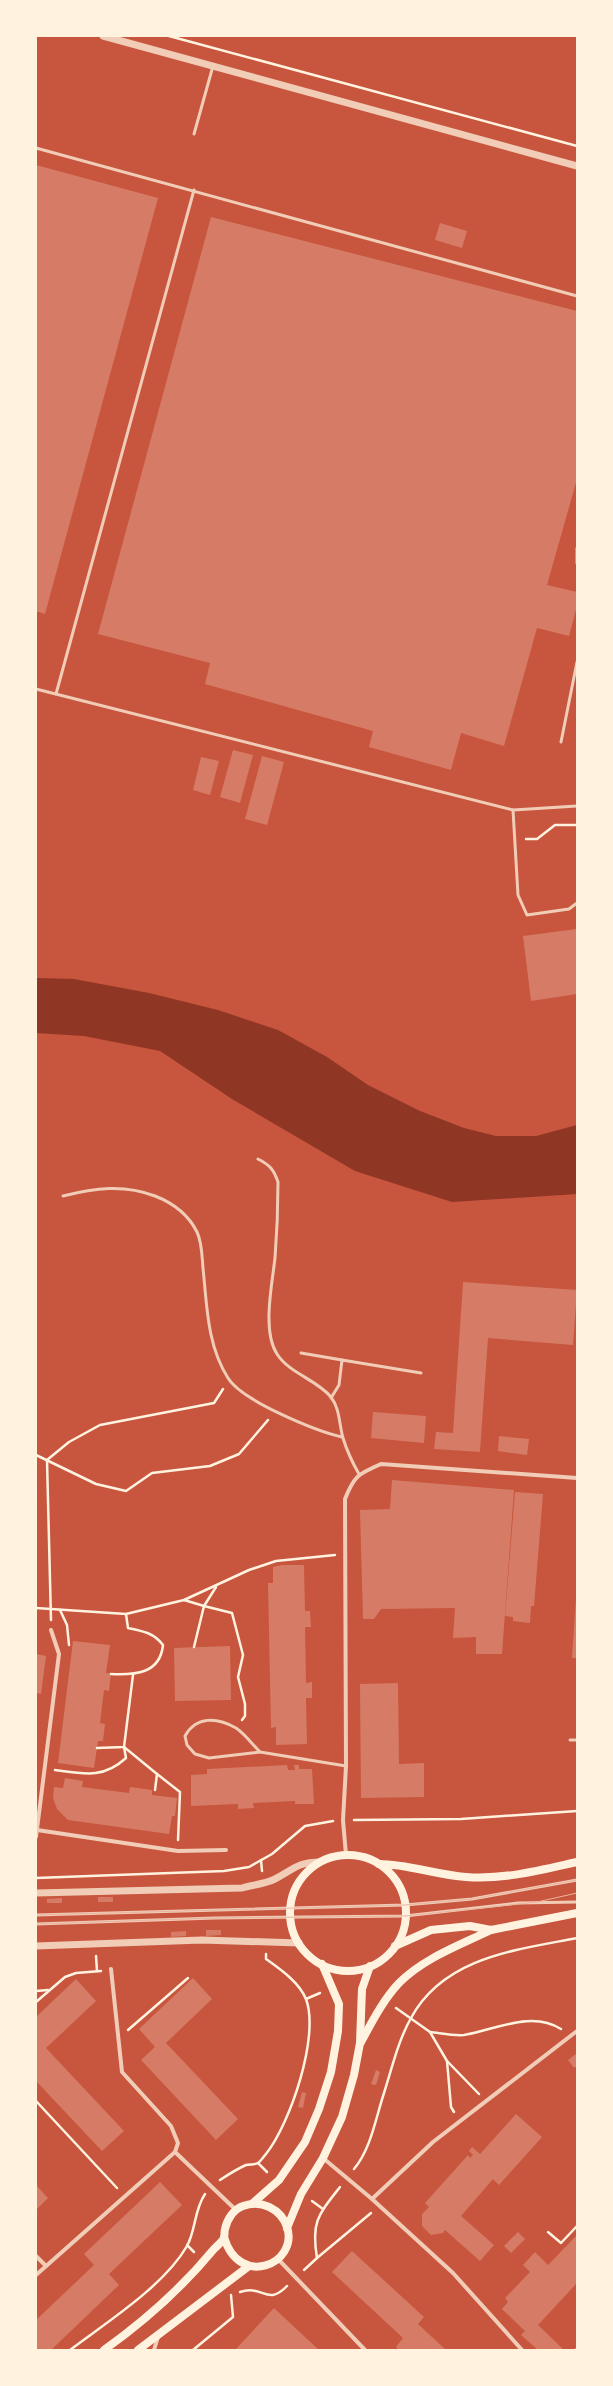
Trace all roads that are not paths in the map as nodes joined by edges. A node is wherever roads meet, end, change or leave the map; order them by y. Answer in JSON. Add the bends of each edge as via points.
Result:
{"nodes":[{"id":1,"x":103,"y":36,"type":"edge"},
{"id":2,"x":213,"y":66,"type":"junction"},
{"id":3,"x":194,"y":134,"type":"dead end"},
{"id":4,"x":36,"y":148,"type":"edge"},
{"id":5,"x":577,"y":166,"type":"edge"},
{"id":6,"x":194,"y":190,"type":"junction"},
{"id":7,"x":577,"y":296,"type":"edge"},
{"id":8,"x":577,"y":548,"type":"edge"},
{"id":9,"x":577,"y":563,"type":"edge"},
{"id":10,"x":577,"y":662,"type":"edge"},
{"id":11,"x":36,"y":689,"type":"edge"},
{"id":12,"x":56,"y":694,"type":"junction"},
{"id":13,"x":561,"y":742,"type":"dead end"},
{"id":14,"x":577,"y":806,"type":"edge"},
{"id":15,"x":513,"y":810,"type":"junction"},
{"id":16,"x":577,"y":903,"type":"edge"},
{"id":17,"x":258,"y":1159,"type":"dead end"},
{"id":18,"x":63,"y":1196,"type":"dead end"},
{"id":19,"x":301,"y":1353,"type":"dead end"},
{"id":20,"x":342,"y":1360,"type":"junction"},
{"id":21,"x":421,"y":1373,"type":"dead end"},
{"id":22,"x":331,"y":1398,"type":"junction"},
{"id":23,"x":342,"y":1437,"type":"junction"},
{"id":24,"x":359,"y":1474,"type":"junction"},
{"id":25,"x":577,"y":1478,"type":"edge"},
{"id":26,"x":51,"y":1630,"type":"dead end"},
{"id":27,"x":570,"y":1740,"type":"dead end"},
{"id":28,"x":577,"y":1740,"type":"edge"},
{"id":29,"x":260,"y":1752,"type":"junction"},
{"id":30,"x":346,"y":1766,"type":"junction"},
{"id":31,"x":37,"y":1830,"type":"edge"},
{"id":32,"x":36,"y":1837,"type":"edge"},
{"id":33,"x":226,"y":1850,"type":"dead end"},
{"id":34,"x":346,"y":1855,"type":"junction"},
{"id":35,"x":320,"y":1862,"type":"junction"},
{"id":36,"x":577,"y":1862,"type":"edge"},
{"id":37,"x":378,"y":1864,"type":"junction"},
{"id":38,"x":577,"y":1880,"type":"edge"},
{"id":39,"x":36,"y":1893,"type":"edge"},
{"id":40,"x":577,"y":1902,"type":"edge"},
{"id":41,"x":405,"y":1905,"type":"junction"},
{"id":42,"x":290,"y":1907,"type":"junction"},
{"id":43,"x":577,"y":1914,"type":"edge"},
{"id":44,"x":36,"y":1915,"type":"edge"},
{"id":45,"x":290,"y":1916,"type":"junction"},
{"id":46,"x":405,"y":1916,"type":"junction"},
{"id":47,"x":36,"y":1924,"type":"edge"},
{"id":48,"x":491,"y":1930,"type":"junction"},
{"id":49,"x":299,"y":1943,"type":"junction"},
{"id":50,"x":36,"y":1946,"type":"edge"},
{"id":51,"x":395,"y":1947,"type":"junction"},
{"id":52,"x":322,"y":1964,"type":"junction"},
{"id":53,"x":370,"y":1966,"type":"junction"},
{"id":54,"x":111,"y":1969,"type":"road end"},
{"id":55,"x":577,"y":2030,"type":"edge"},
{"id":56,"x":360,"y":2043,"type":"junction"},
{"id":57,"x":174,"y":2152,"type":"junction"},
{"id":58,"x":323,"y":2158,"type":"junction"},
{"id":59,"x":372,"y":2199,"type":"junction"},
{"id":60,"x":253,"y":2203,"type":"junction"},
{"id":61,"x":236,"y":2210,"type":"junction"},
{"id":62,"x":288,"y":2228,"type":"junction"},
{"id":63,"x":224,"y":2237,"type":"junction"},
{"id":64,"x":36,"y":2256,"type":"edge"},
{"id":65,"x":278,"y":2259,"type":"junction"},
{"id":66,"x":46,"y":2266,"type":"junction"},
{"id":67,"x":249,"y":2266,"type":"junction"},
{"id":68,"x":36,"y":2275,"type":"edge"},
{"id":69,"x":159,"y":2333,"type":"junction"},
{"id":70,"x":104,"y":2350,"type":"edge"},
{"id":71,"x":138,"y":2350,"type":"edge"},
{"id":72,"x":154,"y":2350,"type":"edge"},
{"id":73,"x":365,"y":2350,"type":"edge"},
{"id":74,"x":522,"y":2350,"type":"edge"}],
"edges":[{"from":1,"to":2,"type":"street"},
{"from":2,"to":3,"type":"lane"},
{"from":2,"to":5,"type":"street"},
{"from":4,"to":6,"type":"lane"},
{"from":6,"to":7,"type":"lane"},
{"from":6,"to":12,"type":"lane"},
{"from":8,"to":9,"type":"lane"},
{"from":10,"to":13,"type":"lane"},
{"from":11,"to":12,"type":"lane"},
{"from":12,"to":15,"type":"lane"},
{"from":14,"to":15,"type":"lane"},
{"from":15,"to":16,"type":"lane","via":[[518,895],[527,915],[569,909]]},
{"from":17,"to":22,"type":"lane","via":[[268,1164],[278,1182],[269,1313],[270,1341],[277,1354],[289,1367]]},
{"from":18,"to":23,"type":"lane","via":[[108,1187],[141,1190],[171,1203],[187,1217],[198,1233],[210,1336],[218,1360],[229,1380],[245,1395],[324,1433]]},
{"from":19,"to":20,"type":"lane"},
{"from":20,"to":21,"type":"lane"},
{"from":20,"to":22,"type":"lane","via":[[338,1385]]},
{"from":22,"to":23,"type":"lane","via":[[338,1412]]},
{"from":23,"to":24,"type":"lane","via":[[350,1460]]},
{"from":24,"to":25,"type":"street","via":[[380,1464]]},
{"from":24,"to":30,"type":"street","via":[[345,1499]]},
{"from":26,"to":31,"type":"street","via":[[59,1654]]},
{"from":27,"to":28,"type":"lane"},
{"from":29,"to":29,"type":"lane","via":[[209,1758],[195,1754],[187,1745],[185,1736],[190,1727],[199,1720],[213,1721],[236,1728]]},
{"from":29,"to":30,"type":"lane"},
{"from":30,"to":34,"type":"street","via":[[343,1820]]},
{"from":31,"to":32,"type":"street"},
{"from":31,"to":33,"type":"street","via":[[178,1851]]},
{"from":34,"to":35,"type":"main road"},
{"from":34,"to":37,"type":"main road","via":[[363,1857]]},
{"from":35,"to":39,"type":"street","via":[[306,1862],[294,1866],[274,1880],[242,1888]]},
{"from":35,"to":42,"type":"main road","via":[[302,1878],[294,1892]]},
{"from":36,"to":37,"type":"main road","via":[[523,1874],[467,1877],[432,1873],[400,1864]]},
{"from":37,"to":41,"type":"main road","via":[[396,1881]]},
{"from":38,"to":41,"type":"lane","via":[[472,1899]]},
{"from":40,"to":46,"type":"lane","via":[[518,1903]]},
{"from":41,"to":42,"type":"lane"},
{"from":41,"to":46,"type":"main road"},
{"from":42,"to":44,"type":"lane"},
{"from":42,"to":45,"type":"main road"},
{"from":43,"to":48,"type":"main road"},
{"from":45,"to":46,"type":"lane"},
{"from":45,"to":47,"type":"lane"},
{"from":45,"to":49,"type":"main road"},
{"from":46,"to":51,"type":"main road","via":[[403,1930]]},
{"from":48,"to":51,"type":"main road","via":[[470,1926],[431,1930]]},
{"from":48,"to":56,"type":"main road","via":[[420,1966],[399,1983]]},
{"from":49,"to":50,"type":"street","via":[[202,1940]]},
{"from":49,"to":52,"type":"main road"},
{"from":51,"to":53,"type":"main road","via":[[384,1958]]},
{"from":52,"to":53,"type":"main road","via":[[346,1970]]},
{"from":52,"to":60,"type":"main road","via":[[339,2004],[338,2031],[331,2072],[305,2142],[279,2180]]},
{"from":53,"to":56,"type":"main road","via":[[362,1990]]},
{"from":54,"to":57,"type":"street","via":[[122,2072],[171,2126],[178,2143]]},
{"from":55,"to":59,"type":"street","via":[[433,2142]]},
{"from":56,"to":58,"type":"main road","via":[[342,2117]]},
{"from":57,"to":61,"type":"street"},
{"from":57,"to":66,"type":"street"},
{"from":58,"to":59,"type":"street"},
{"from":58,"to":62,"type":"main road","via":[[301,2194]]},
{"from":59,"to":74,"type":"street","via":[[453,2273]]},
{"from":60,"to":61,"type":"main road"},
{"from":60,"to":62,"type":"main road","via":[[265,2204],[275,2209]]},
{"from":61,"to":63,"type":"main road","via":[[228,2219]]},
{"from":62,"to":65,"type":"main road","via":[[285,2250]]},
{"from":63,"to":67,"type":"main road","via":[[228,2250],[237,2261]]},
{"from":63,"to":70,"type":"main road","via":[[157,2310]]},
{"from":64,"to":66,"type":"street"},
{"from":65,"to":67,"type":"main road","via":[[259,2267]]},
{"from":65,"to":73,"type":"street"},
{"from":66,"to":68,"type":"street"},
{"from":67,"to":69,"type":"main road"},
{"from":69,"to":71,"type":"main road"},
{"from":69,"to":72,"type":"street"}]}
